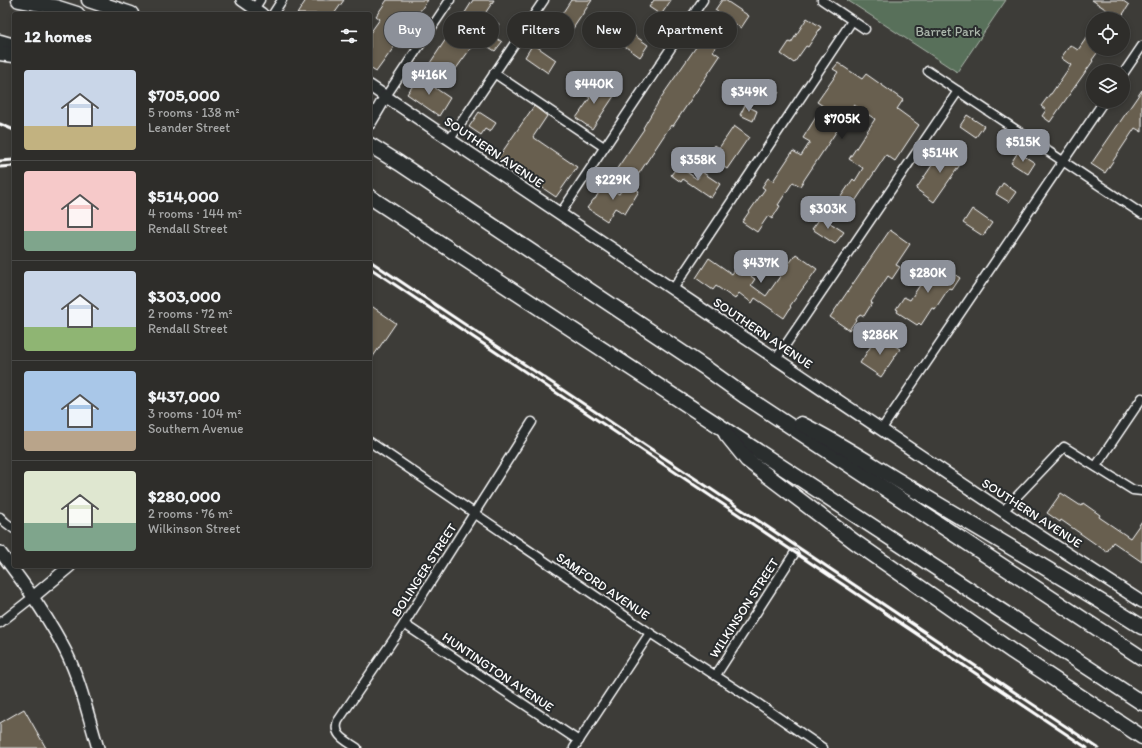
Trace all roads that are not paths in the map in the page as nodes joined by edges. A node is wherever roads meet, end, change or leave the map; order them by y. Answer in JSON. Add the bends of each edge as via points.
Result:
{"nodes":[{"id":1,"x":19,"y":0,"type":"edge"},
{"id":2,"x":89,"y":0,"type":"edge"},
{"id":3,"x":242,"y":0,"type":"edge"},
{"id":4,"x":282,"y":0,"type":"edge"},
{"id":5,"x":450,"y":0,"type":"edge"},
{"id":6,"x":544,"y":0,"type":"edge"},
{"id":7,"x":703,"y":0,"type":"edge"},
{"id":8,"x":822,"y":0,"type":"edge"},
{"id":9,"x":259,"y":8,"type":"edge"},
{"id":10,"x":71,"y":12,"type":"edge"},
{"id":11,"x":125,"y":12,"type":"edge"},
{"id":12,"x":274,"y":12,"type":"edge"},
{"id":13,"x":852,"y":21,"type":"junction"},
{"id":14,"x":865,"y":29,"type":"dead end"},
{"id":15,"x":0,"y":42,"type":"edge"},
{"id":16,"x":12,"y":45,"type":"edge"},
{"id":17,"x":1142,"y":46,"type":"edge"},
{"id":18,"x":0,"y":53,"type":"edge"},
{"id":19,"x":12,"y":55,"type":"edge"},
{"id":20,"x":1130,"y":64,"type":"edge"},
{"id":21,"x":928,"y":71,"type":"dead end"},
{"id":22,"x":494,"y":74,"type":"junction"},
{"id":23,"x":372,"y":87,"type":"edge"},
{"id":24,"x":958,"y":91,"type":"junction"},
{"id":25,"x":386,"y":96,"type":"junction"},
{"id":26,"x":1099,"y":108,"type":"edge"},
{"id":27,"x":372,"y":120,"type":"edge"},
{"id":28,"x":450,"y":139,"type":"junction"},
{"id":29,"x":372,"y":146,"type":"edge"},
{"id":30,"x":604,"y":147,"type":"junction"},
{"id":31,"x":1063,"y":162,"type":"junction"},
{"id":32,"x":372,"y":198,"type":"edge"},
{"id":33,"x":560,"y":214,"type":"junction"},
{"id":34,"x":1142,"y":214,"type":"edge"},
{"id":35,"x":673,"y":290,"type":"junction"},
{"id":36,"x":776,"y":359,"type":"junction"},
{"id":37,"x":746,"y":397,"type":"junction"},
{"id":38,"x":1142,"y":398,"type":"edge"},
{"id":39,"x":532,"y":422,"type":"dead end"},
{"id":40,"x":715,"y":422,"type":"junction"},
{"id":41,"x":881,"y":430,"type":"junction"},
{"id":42,"x":372,"y":443,"type":"edge"},
{"id":43,"x":1096,"y":466,"type":"junction"},
{"id":44,"x":1142,"y":491,"type":"edge"},
{"id":45,"x":1003,"y":512,"type":"junction"},
{"id":46,"x":474,"y":514,"type":"junction"},
{"id":47,"x":0,"y":517,"type":"edge"},
{"id":48,"x":12,"y":527,"type":"edge"},
{"id":49,"x":0,"y":552,"type":"edge"},
{"id":50,"x":794,"y":554,"type":"dead end"},
{"id":51,"x":68,"y":568,"type":"edge"},
{"id":52,"x":33,"y":597,"type":"junction"},
{"id":53,"x":1142,"y":602,"type":"edge"},
{"id":54,"x":0,"y":623,"type":"edge"},
{"id":55,"x":404,"y":624,"type":"junction"},
{"id":56,"x":1142,"y":627,"type":"edge"},
{"id":57,"x":650,"y":633,"type":"junction"},
{"id":58,"x":1142,"y":658,"type":"edge"},
{"id":59,"x":716,"y":675,"type":"junction"},
{"id":60,"x":1142,"y":703,"type":"edge"},
{"id":61,"x":1142,"y":737,"type":"edge"},
{"id":62,"x":579,"y":741,"type":"junction"},
{"id":63,"x":98,"y":748,"type":"edge"},
{"id":64,"x":357,"y":748,"type":"edge"},
{"id":65,"x":574,"y":748,"type":"edge"},
{"id":66,"x":823,"y":748,"type":"edge"}],
"edges":[{"from":1,"to":10,"type":"highway"},
{"from":2,"to":11,"type":"highway"},
{"from":3,"to":9,"type":"street"},
{"from":4,"to":12,"type":"street"},
{"from":5,"to":25,"type":"street"},
{"from":6,"to":22,"type":"street"},
{"from":7,"to":30,"type":"street"},
{"from":8,"to":13,"type":"street"},
{"from":13,"to":14,"type":"street"},
{"from":13,"to":35,"type":"street"},
{"from":15,"to":16,"type":"highway"},
{"from":17,"to":20,"type":"street"},
{"from":18,"to":19,"type":"highway"},
{"from":21,"to":24,"type":"street"},
{"from":22,"to":28,"type":"street"},
{"from":22,"to":30,"type":"street"},
{"from":23,"to":25,"type":"street","name":"SOUTHERN AVENUE"},
{"from":24,"to":31,"type":"street"},
{"from":24,"to":36,"type":"street"},
{"from":25,"to":27,"type":"street"},
{"from":25,"to":28,"type":"street","name":"SOUTHERN AVENUE"},
{"from":26,"to":31,"type":"street"},
{"from":28,"to":33,"type":"street","name":"SOUTHERN AVENUE"},
{"from":29,"to":37,"type":"highway"},
{"from":30,"to":33,"type":"street"},
{"from":31,"to":34,"type":"street"},
{"from":31,"to":41,"type":"street"},
{"from":32,"to":40,"type":"highway"},
{"from":33,"to":35,"type":"street","name":"SOUTHERN AVENUE"},
{"from":35,"to":36,"type":"street","name":"SOUTHERN AVENUE"},
{"from":36,"to":41,"type":"street","name":"SOUTHERN AVENUE"},
{"from":37,"to":56,"type":"highway","via":[[819,433]]},
{"from":37,"to":58,"type":"highway"},
{"from":38,"to":43,"type":"street"},
{"from":39,"to":46,"type":"street","name":"BOLINGER STREET"},
{"from":40,"to":60,"type":"highway"},
{"from":40,"to":61,"type":"highway","via":[[747,460],[855,542],[1013,652]]},
{"from":41,"to":45,"type":"street","name":"SOUTHERN AVENUE"},
{"from":42,"to":46,"type":"street","name":"SAMFORD AVENUE"},
{"from":43,"to":44,"type":"street","via":[[1133,490]]},
{"from":43,"to":45,"type":"street","via":[[1064,447]]},
{"from":45,"to":53,"type":"street","name":"SOUTHERN AVENUE"},
{"from":46,"to":55,"type":"street","name":"BOLINGER STREET"},
{"from":46,"to":57,"type":"street","name":"SAMFORD AVENUE"},
{"from":47,"to":48,"type":"street"},
{"from":49,"to":52,"type":"street"},
{"from":50,"to":59,"type":"street","name":"WILKINSON STREET"},
{"from":51,"to":52,"type":"street"},
{"from":52,"to":54,"type":"street"},
{"from":52,"to":63,"type":"street","via":[[58,638],[76,675]]},
{"from":55,"to":62,"type":"street","name":"HUNTINGTON AVENUE"},
{"from":55,"to":64,"type":"street","name":"BOLINGER STREET","via":[[336,726],[336,731]]},
{"from":57,"to":59,"type":"street","name":"SAMFORD AVENUE"},
{"from":57,"to":62,"type":"street"},
{"from":59,"to":66,"type":"street","name":"SAMFORD AVENUE"},
{"from":62,"to":65,"type":"street"}]}
